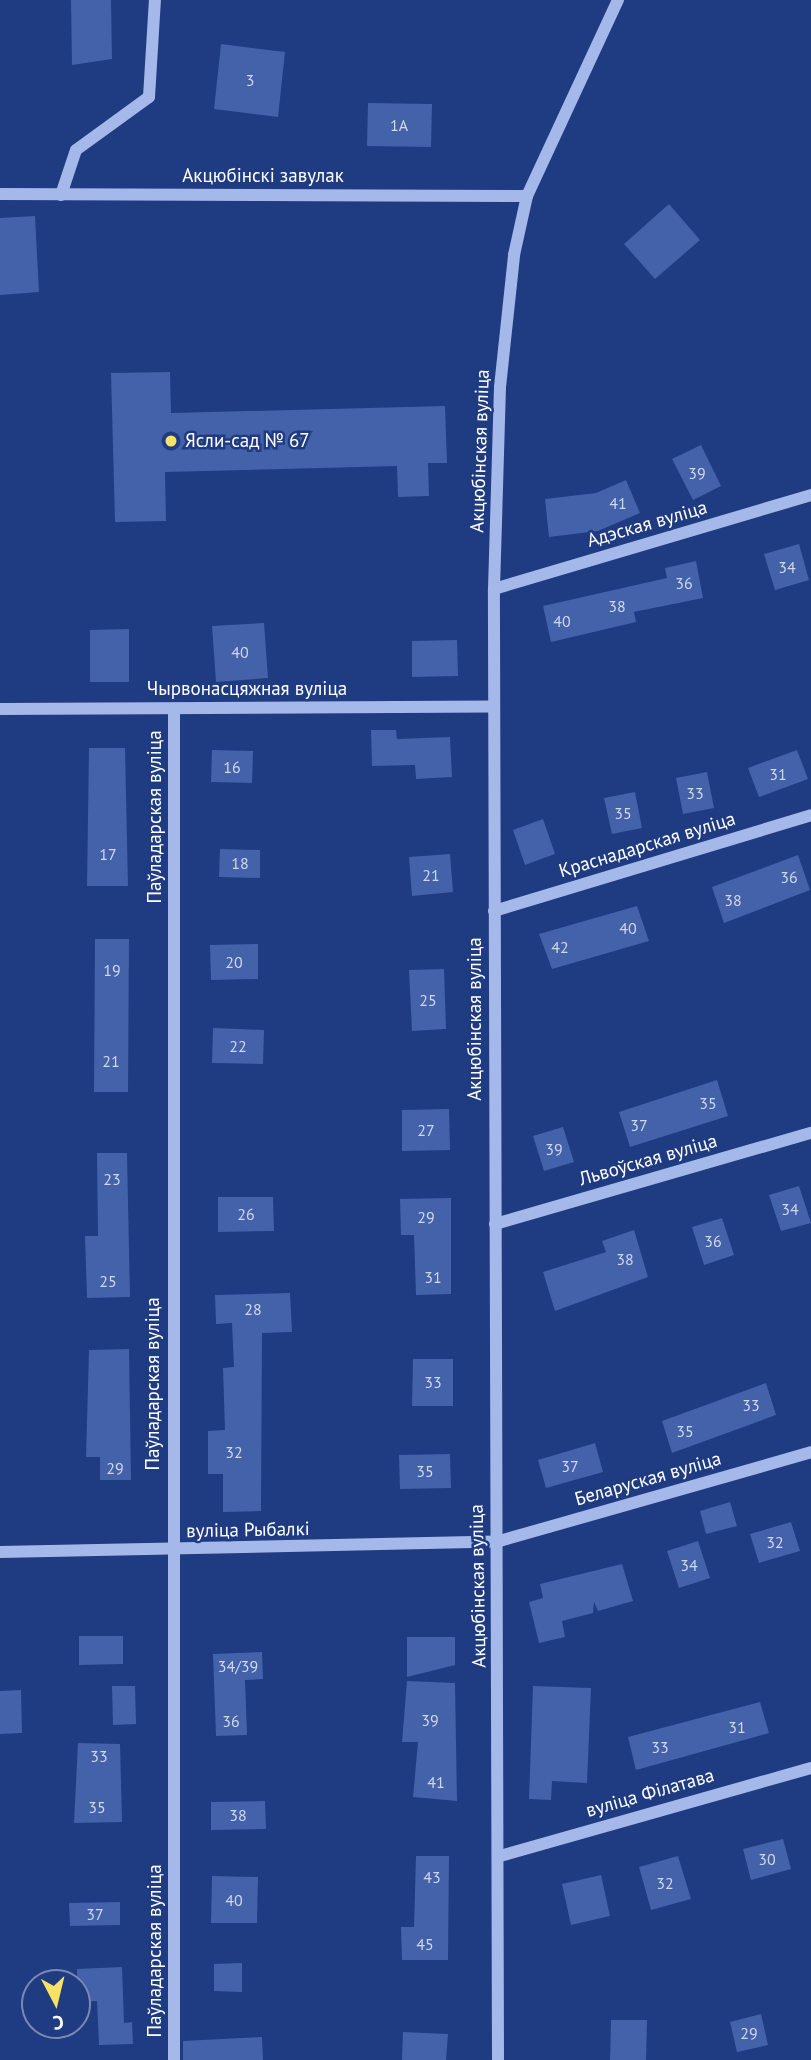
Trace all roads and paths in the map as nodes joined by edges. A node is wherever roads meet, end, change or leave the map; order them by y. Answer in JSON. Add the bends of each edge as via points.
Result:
{"nodes":[{"id":1,"x":155,"y":0,"type":"edge"},
{"id":2,"x":618,"y":0,"type":"edge"},
{"id":3,"x":0,"y":194,"type":"edge"},
{"id":4,"x":61,"y":195,"type":"junction"},
{"id":5,"x":527,"y":196,"type":"junction"},
{"id":6,"x":811,"y":495,"type":"edge"},
{"id":7,"x":494,"y":589,"type":"junction"},
{"id":8,"x":494,"y":706,"type":"junction"},
{"id":9,"x":0,"y":709,"type":"edge"},
{"id":10,"x":174,"y":709,"type":"junction"},
{"id":11,"x":811,"y":815,"type":"edge"},
{"id":12,"x":494,"y":911,"type":"junction"},
{"id":13,"x":811,"y":1133,"type":"edge"},
{"id":14,"x":495,"y":1224,"type":"junction"},
{"id":15,"x":811,"y":1452,"type":"edge"},
{"id":16,"x":496,"y":1542,"type":"junction"},
{"id":17,"x":172,"y":1550,"type":"junction"},
{"id":18,"x":0,"y":1552,"type":"edge"},
{"id":19,"x":811,"y":1768,"type":"edge"},
{"id":20,"x":500,"y":1856,"type":"junction"},
{"id":21,"x":174,"y":2060,"type":"edge"},
{"id":22,"x":498,"y":2060,"type":"edge"}],
"edges":[{"from":1,"to":4,"type":"street","via":[[149,97],[76,150]]},
{"from":2,"to":5,"type":"street","name":"Акцюбінская вуліца"},
{"from":3,"to":4,"type":"street","name":"Акцюбінскі завулак"},
{"from":4,"to":5,"type":"street","name":"Акцюбінскі завулак"},
{"from":5,"to":7,"type":"street","name":"Акцюбінская вуліца","via":[[514,255],[500,387]]},
{"from":6,"to":7,"type":"street","name":"Адэская вуліца"},
{"from":7,"to":8,"type":"street","name":"Акцюбінская вуліца"},
{"from":8,"to":10,"type":"street","name":"Чырвонасцяжная вуліца"},
{"from":8,"to":12,"type":"street","name":"Акцюбінская вуліца"},
{"from":9,"to":10,"type":"street","name":"Чырвонасцяжная вуліца"},
{"from":10,"to":17,"type":"street","name":"Паўладарская вуліца"},
{"from":11,"to":12,"type":"street","name":"Краснадарская вуліца"},
{"from":12,"to":14,"type":"street","name":"Акцюбінская вуліца"},
{"from":13,"to":14,"type":"street","name":"Львоўская вуліца"},
{"from":14,"to":16,"type":"street","name":"Акцюбінская вуліца"},
{"from":15,"to":16,"type":"street","name":"Беларуская вуліца"},
{"from":16,"to":17,"type":"street","name":"вуліца Рыбалкі"},
{"from":16,"to":20,"type":"street","name":"Акцюбінская вуліца"},
{"from":17,"to":18,"type":"street","name":"вуліца Рыбалкі"},
{"from":17,"to":21,"type":"street","name":"Паўладарская вуліца"},
{"from":19,"to":20,"type":"street","name":"вуліца Філатава"},
{"from":20,"to":22,"type":"street","name":"Акцюбінская вуліца"}]}
